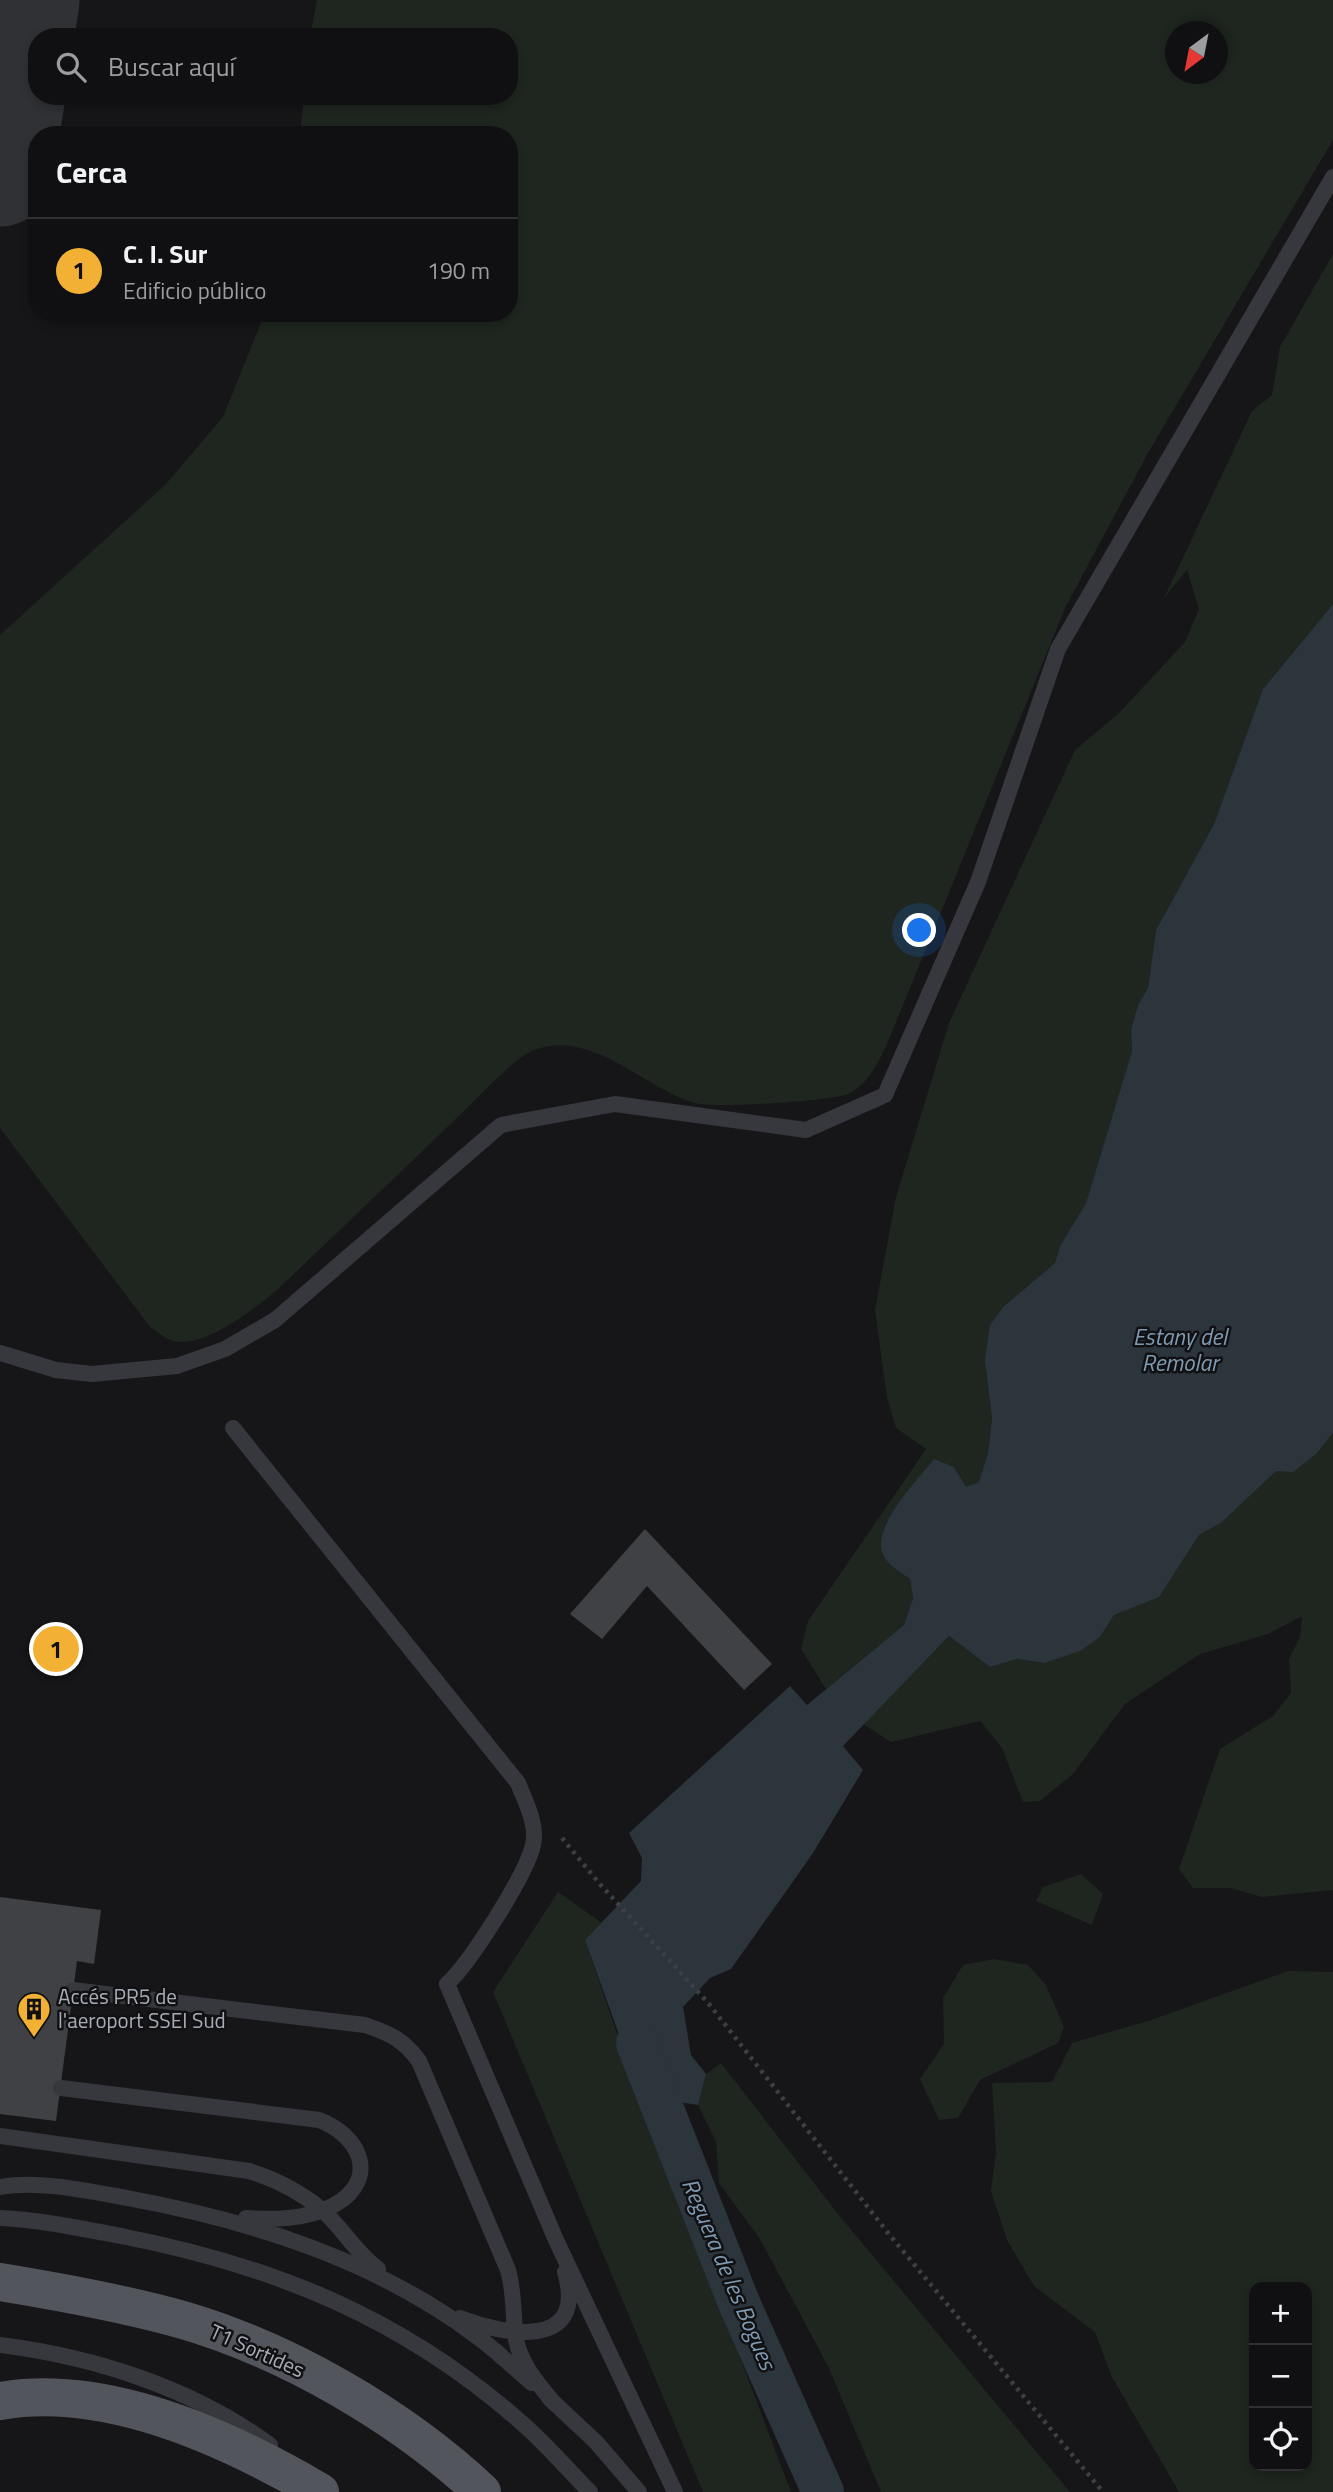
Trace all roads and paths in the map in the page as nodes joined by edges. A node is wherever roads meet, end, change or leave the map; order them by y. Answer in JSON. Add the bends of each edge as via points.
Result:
{"nodes":[{"id":1,"x":1333,"y":177,"type":"edge"},
{"id":2,"x":0,"y":1353,"type":"edge"},
{"id":3,"x":233,"y":1428,"type":"dead end"},
{"id":4,"x":599,"y":1883,"type":"dead end"},
{"id":5,"x":73,"y":1990,"type":"dead end"},
{"id":6,"x":61,"y":2088,"type":"dead end"},
{"id":7,"x":0,"y":2136,"type":"edge"},
{"id":8,"x":0,"y":2187,"type":"edge"},
{"id":9,"x":187,"y":2209,"type":"junction"},
{"id":10,"x":322,"y":2210,"type":"junction"},
{"id":11,"x":0,"y":2218,"type":"edge"},
{"id":12,"x":556,"y":2240,"type":"junction"},
{"id":13,"x":0,"y":2282,"type":"edge"},
{"id":14,"x":427,"y":2304,"type":"junction"},
{"id":15,"x":515,"y":2334,"type":"junction"},
{"id":16,"x":0,"y":2345,"type":"edge"},
{"id":17,"x":0,"y":2401,"type":"edge"},
{"id":18,"x":555,"y":2403,"type":"junction"},
{"id":19,"x":320,"y":2492,"type":"edge"},
{"id":20,"x":334,"y":2492,"type":"edge"},
{"id":21,"x":482,"y":2492,"type":"edge"},
{"id":22,"x":590,"y":2492,"type":"edge"},
{"id":23,"x":639,"y":2492,"type":"edge"},
{"id":24,"x":675,"y":2492,"type":"edge"},
{"id":25,"x":1103,"y":2492,"type":"edge"}],
"edges":[{"from":1,"to":2,"type":"lane","via":[[1058,649],[978,882],[885,1095],[806,1130],[615,1104],[501,1125],[275,1320],[225,1349],[177,1366],[92,1374],[56,1370]]},
{"from":3,"to":12,"type":"lane","via":[[518,1783],[532,1819],[534,1844],[470,1958],[447,1984]]},
{"from":4,"to":25,"type":"path","via":[[709,2004],[888,2233]]},
{"from":5,"to":15,"type":"lane","via":[[365,2025],[392,2034],[408,2046],[419,2062],[508,2270]]},
{"from":6,"to":10,"type":"lane","via":[[319,2120],[334,2126],[355,2146],[362,2162],[355,2186],[337,2204]]},
{"from":7,"to":10,"type":"lane","via":[[249,2171],[272,2178]]},
{"from":8,"to":9,"type":"lane","via":[[106,2194]]},
{"from":9,"to":10,"type":"lane","via":[[270,2219]]},
{"from":9,"to":14,"type":"lane","via":[[304,2243]]},
{"from":10,"to":14,"type":"lane","via":[[361,2256]]},
{"from":11,"to":22,"type":"lane","via":[[191,2250],[328,2296],[433,2354],[487,2394]]},
{"from":12,"to":15,"type":"lane","via":[[568,2283],[566,2307],[547,2329]]},
{"from":12,"to":24,"type":"lane"},
{"from":13,"to":21,"type":"main road","name":"T1 Sortides","via":[[184,2320],[275,2356],[399,2425]]},
{"from":14,"to":15,"type":"lane","via":[[480,2326]]},
{"from":14,"to":18,"type":"lane","via":[[479,2338]]},
{"from":15,"to":18,"type":"lane","via":[[531,2374]]},
{"from":16,"to":20,"type":"lane","via":[[87,2361],[146,2379],[261,2439]]},
{"from":17,"to":19,"type":"main road","via":[[47,2397],[153,2415],[274,2465]]},
{"from":18,"to":23,"type":"lane"}]}
